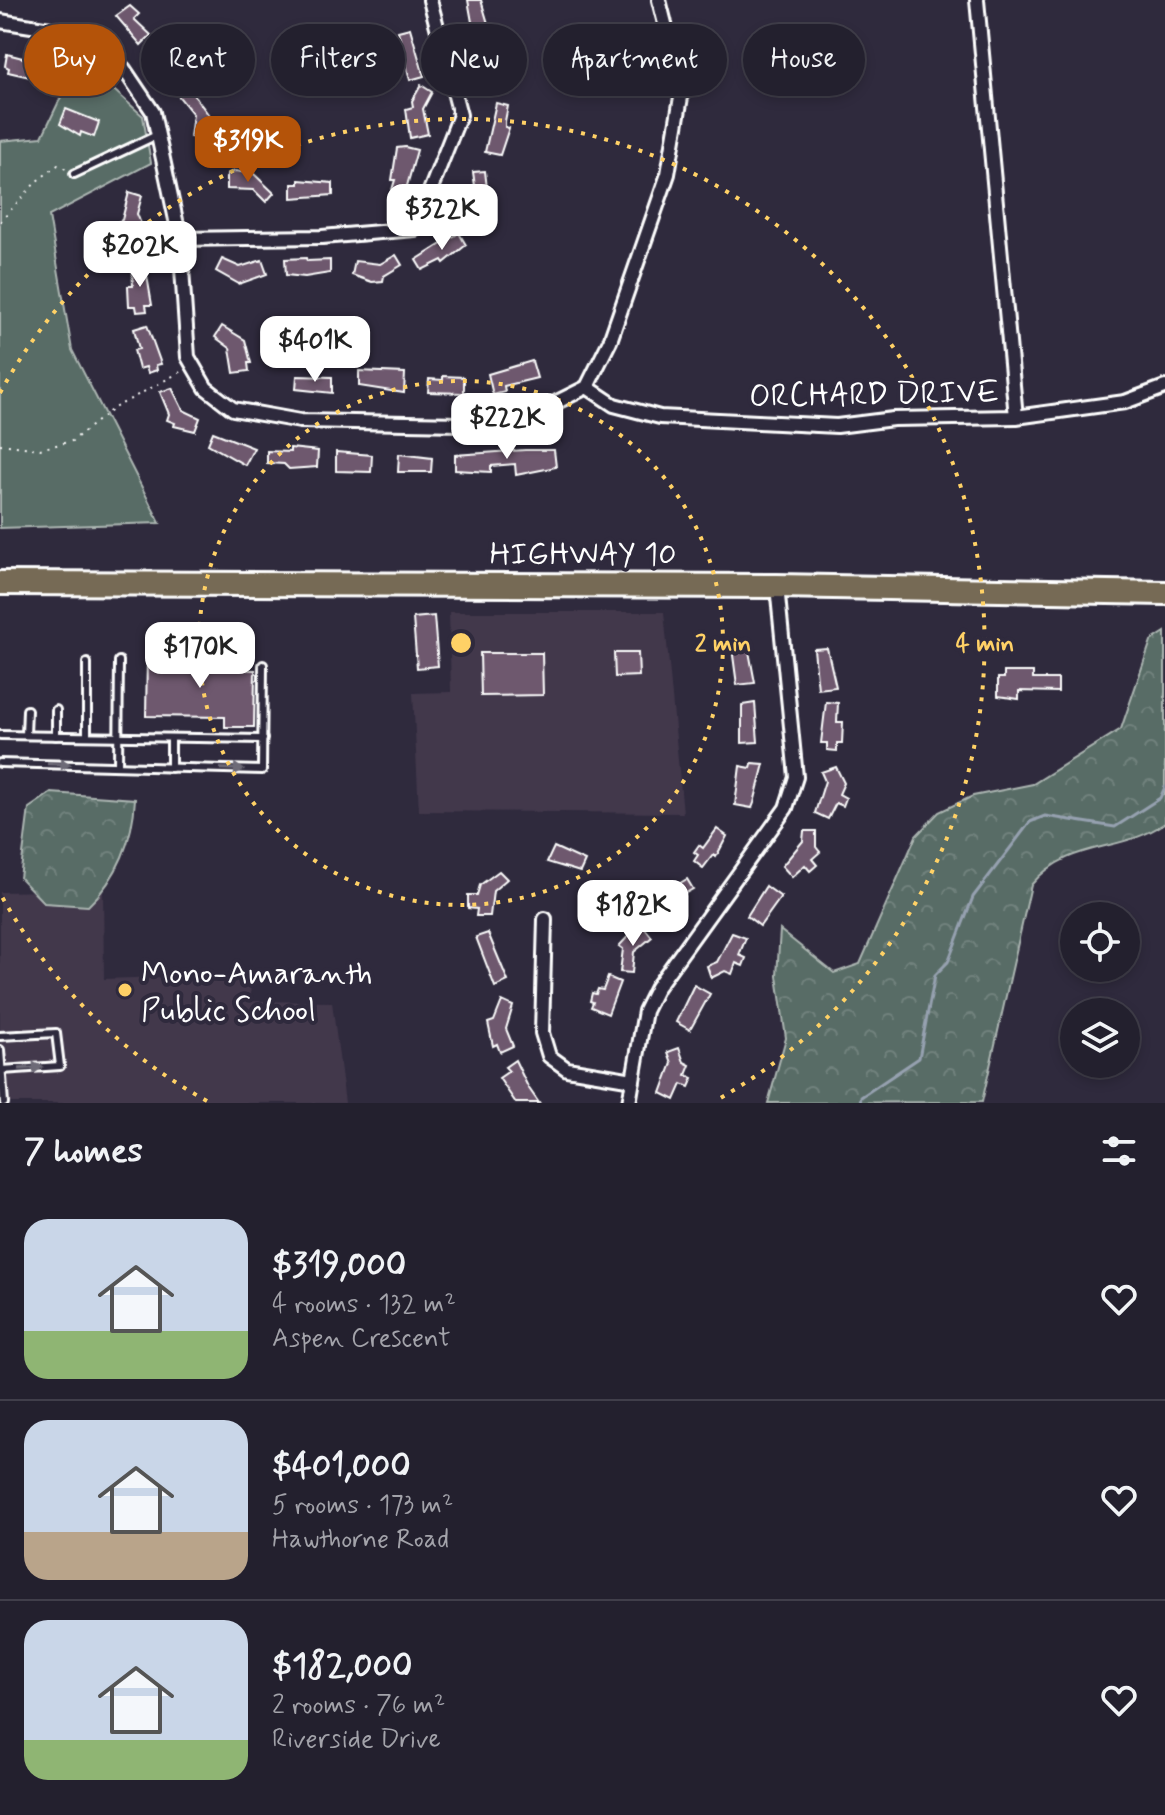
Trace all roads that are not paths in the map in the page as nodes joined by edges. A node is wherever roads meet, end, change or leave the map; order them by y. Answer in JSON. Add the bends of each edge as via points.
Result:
{"nodes":[{"id":1,"x":430,"y":0,"type":"edge"},
{"id":2,"x":659,"y":0,"type":"edge"},
{"id":3,"x":977,"y":0,"type":"edge"},
{"id":4,"x":0,"y":21,"type":"edge"},
{"id":5,"x":158,"y":135,"type":"junction"},
{"id":6,"x":74,"y":174,"type":"road end"},
{"id":7,"x":180,"y":239,"type":"junction"},
{"id":8,"x":587,"y":387,"type":"junction"},
{"id":9,"x":1165,"y":387,"type":"edge"},
{"id":10,"x":1016,"y":417,"type":"junction"},
{"id":11,"x":0,"y":583,"type":"edge"},
{"id":12,"x":777,"y":586,"type":"junction"},
{"id":13,"x":1165,"y":593,"type":"edge"},
{"id":14,"x":119,"y":661,"type":"dead end"},
{"id":15,"x":87,"y":663,"type":"dead end"},
{"id":16,"x":263,"y":665,"type":"dead end"},
{"id":17,"x":27,"y":710,"type":"dead end"},
{"id":18,"x":56,"y":710,"type":"dead end"},
{"id":19,"x":0,"y":735,"type":"edge"},
{"id":20,"x":26,"y":735,"type":"junction"},
{"id":21,"x":56,"y":736,"type":"junction"},
{"id":22,"x":87,"y":736,"type":"junction"},
{"id":23,"x":118,"y":737,"type":"junction"},
{"id":24,"x":171,"y":738,"type":"junction"},
{"id":25,"x":263,"y":739,"type":"junction"},
{"id":26,"x":0,"y":763,"type":"edge"},
{"id":27,"x":118,"y":766,"type":"junction"},
{"id":28,"x":171,"y":768,"type":"junction"},
{"id":29,"x":545,"y":919,"type":"dead end"},
{"id":30,"x":0,"y":1036,"type":"edge"},
{"id":31,"x":0,"y":1050,"type":"edge"},
{"id":32,"x":2,"y":1070,"type":"edge"},
{"id":33,"x":633,"y":1080,"type":"junction"},
{"id":34,"x":4,"y":1103,"type":"edge"},
{"id":35,"x":629,"y":1103,"type":"edge"}],
"edges":[{"from":1,"to":7,"type":"street","via":[[460,115],[415,229],[322,237]]},
{"from":2,"to":8,"type":"street","via":[[682,91],[668,174],[610,341]]},
{"from":3,"to":10,"type":"street"},
{"from":4,"to":5,"type":"street","via":[[63,31],[124,69],[153,112]]},
{"from":5,"to":6,"type":"lane"},
{"from":5,"to":7,"type":"street"},
{"from":7,"to":8,"type":"street","via":[[188,357],[206,388],[233,409],[300,421],[461,424],[529,416]]},
{"from":8,"to":10,"type":"street","name":"ORCHARD DRIVE","via":[[614,405],[660,417],[837,426],[893,419]]},
{"from":9,"to":10,"type":"street","name":"ORCHARD DRIVE","via":[[1125,402]]},
{"from":11,"to":12,"type":"highway","name":"HIGHWAY 10"},
{"from":12,"to":13,"type":"highway","name":"HIGHWAY 10"},
{"from":12,"to":33,"type":"street","via":[[796,777],[786,808],[657,987],[645,1011]]},
{"from":14,"to":23,"type":"lane"},
{"from":15,"to":22,"type":"lane"},
{"from":16,"to":25,"type":"lane"},
{"from":17,"to":20,"type":"lane"},
{"from":18,"to":21,"type":"lane"},
{"from":19,"to":20,"type":"lane"},
{"from":20,"to":21,"type":"lane"},
{"from":21,"to":22,"type":"lane"},
{"from":22,"to":23,"type":"lane"},
{"from":23,"to":24,"type":"lane"},
{"from":23,"to":27,"type":"lane"},
{"from":24,"to":25,"type":"lane"},
{"from":24,"to":28,"type":"lane"},
{"from":28,"to":25,"type":"lane","one_way":true,"via":[[262,770]]},
{"from":26,"to":27,"type":"lane","one_way":true},
{"from":27,"to":28,"type":"lane"},
{"from":29,"to":33,"type":"street","via":[[542,1033],[549,1056],[567,1069]]},
{"from":32,"to":30,"type":"lane","one_way":true,"via":[[60,1066],[56,1033]]},
{"from":31,"to":32,"type":"lane"},
{"from":32,"to":34,"type":"lane"},
{"from":33,"to":35,"type":"street"}]}
